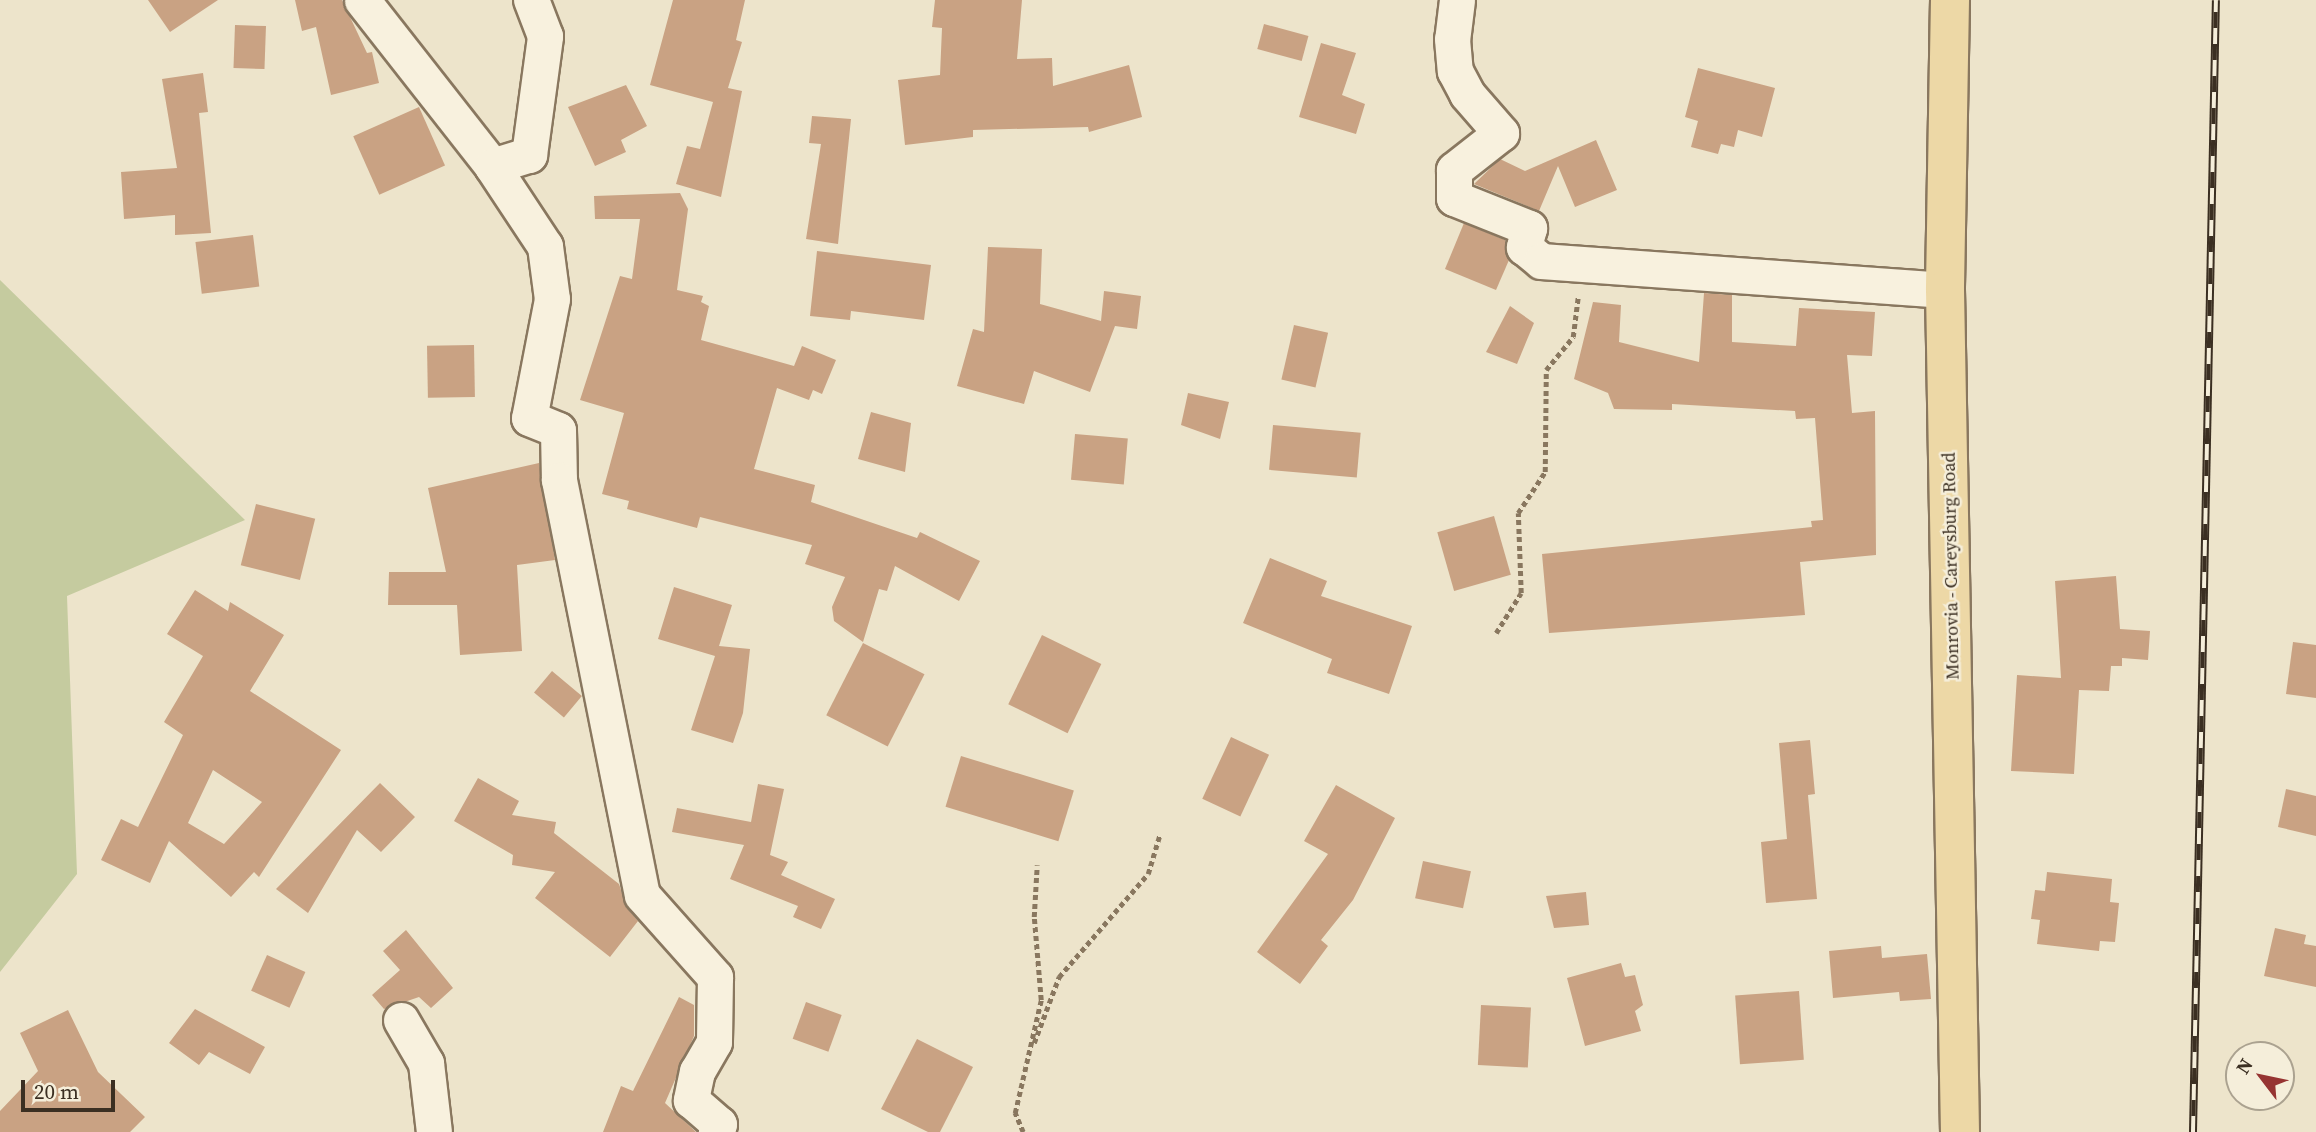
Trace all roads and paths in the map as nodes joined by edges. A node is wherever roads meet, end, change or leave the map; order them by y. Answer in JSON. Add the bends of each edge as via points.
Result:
{"nodes":[{"id":1,"x":362,"y":0,"type":"edge"},
{"id":2,"x":531,"y":0,"type":"edge"},
{"id":3,"x":1457,"y":0,"type":"edge"},
{"id":4,"x":1950,"y":0,"type":"edge"},
{"id":5,"x":492,"y":166,"type":"junction"},
{"id":6,"x":1945,"y":290,"type":"junction"},
{"id":7,"x":1588,"y":295,"type":"dead end"},
{"id":8,"x":1496,"y":634,"type":"dead end"},
{"id":9,"x":1160,"y":834,"type":"dead end"},
{"id":10,"x":1037,"y":865,"type":"dead end"},
{"id":11,"x":401,"y":1020,"type":"dead end"},
{"id":12,"x":1028,"y":1057,"type":"junction"},
{"id":13,"x":434,"y":1132,"type":"edge"},
{"id":14,"x":716,"y":1132,"type":"edge"},
{"id":15,"x":1024,"y":1132,"type":"edge"},
{"id":16,"x":1960,"y":1132,"type":"edge"}],
"edges":[{"from":1,"to":5,"type":"street"},
{"from":2,"to":5,"type":"street","via":[[545,36],[529,155]]},
{"from":3,"to":6,"type":"street","via":[[1452,39],[1455,71],[1467,94],[1501,133],[1454,170],[1454,198],[1529,228],[1524,247],[1541,261]]},
{"from":4,"to":6,"type":"main road","name":"Monrovia - Careysburg Road"},
{"from":5,"to":14,"type":"street","via":[[545,246],[553,273],[529,418],[558,430],[559,480],[642,895],[715,977],[719,1004],[714,1042],[696,1071],[691,1100],[719,1124]]},
{"from":6,"to":16,"type":"main road","name":"Monrovia - Careysburg Road"},
{"from":7,"to":8,"type":"path","via":[[1575,298],[1573,337],[1546,370],[1545,472],[1518,513],[1521,593]]},
{"from":9,"to":12,"type":"path","via":[[1147,874],[1059,977]]},
{"from":10,"to":12,"type":"path","via":[[1034,917],[1041,1000]]},
{"from":11,"to":13,"type":"street","via":[[426,1063]]},
{"from":12,"to":15,"type":"path","via":[[1015,1113]]}]}
